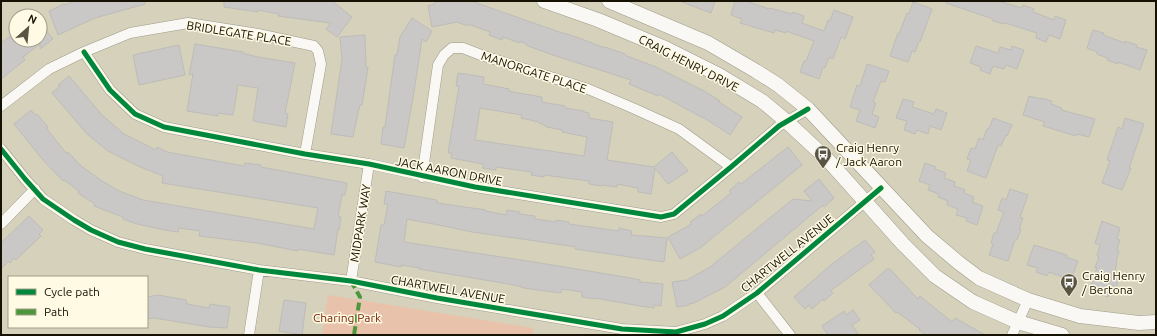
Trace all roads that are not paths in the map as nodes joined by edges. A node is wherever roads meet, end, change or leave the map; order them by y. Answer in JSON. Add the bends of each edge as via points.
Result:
{"nodes":[{"id":1,"x":544,"y":1,"type":"edge"},
{"id":2,"x":609,"y":1,"type":"edge"},
{"id":3,"x":84,"y":52,"type":"junction"},
{"id":4,"x":1,"y":106,"type":"edge"},
{"id":5,"x":808,"y":109,"type":"junction"},
{"id":6,"x":786,"y":121,"type":"junction"},
{"id":7,"x":1,"y":149,"type":"edge"},
{"id":8,"x":305,"y":154,"type":"junction"},
{"id":9,"x":369,"y":164,"type":"junction"},
{"id":10,"x":731,"y":167,"type":"junction"},
{"id":11,"x":422,"y":177,"type":"junction"},
{"id":12,"x":881,"y":188,"type":"junction"},
{"id":13,"x":35,"y":189,"type":"junction"},
{"id":14,"x":864,"y":201,"type":"junction"},
{"id":15,"x":1,"y":224,"type":"edge"},
{"id":16,"x":259,"y":270,"type":"junction"},
{"id":17,"x":351,"y":282,"type":"junction"},
{"id":18,"x":757,"y":294,"type":"junction"},
{"id":19,"x":1028,"y":300,"type":"junction"},
{"id":20,"x":1018,"y":322,"type":"junction"},
{"id":21,"x":1156,"y":322,"type":"edge"},
{"id":22,"x":622,"y":332,"type":"edge"},
{"id":23,"x":249,"y":335,"type":"edge"},
{"id":24,"x":790,"y":335,"type":"edge"},
{"id":25,"x":1012,"y":335,"type":"edge"},
{"id":26,"x":1062,"y":335,"type":"edge"}],
"edges":[{"from":1,"to":6,"type":"street","name":"CRAIG HENRY DRIVE","via":[[598,20],[692,61],[762,101]]},
{"from":2,"to":5,"type":"street","name":"CRAIG HENRY DRIVE","via":[[708,43],[762,74]]},
{"from":3,"to":4,"type":"street","name":"BRIDLEGATE PLACE","via":[[50,69]]},
{"from":3,"to":8,"type":"street","name":"JACK AARON DRIVE","via":[[110,90],[135,114],[164,127]]},
{"from":3,"to":8,"type":"street","name":"BRIDLEGATE PLACE","via":[[130,33],[188,23],[314,46],[321,64]]},
{"from":5,"to":6,"type":"street","name":"JACK AARON DRIVE"},
{"from":5,"to":12,"type":"street","name":"CRAIG HENRY DRIVE"},
{"from":6,"to":10,"type":"street","name":"JACK AARON DRIVE"},
{"from":6,"to":14,"type":"street","name":"CRAIG HENRY DRIVE","via":[[827,159]]},
{"from":7,"to":13,"type":"street","name":"CHARTWELL AVENUE"},
{"from":8,"to":9,"type":"street","name":"JACK AARON DRIVE"},
{"from":9,"to":11,"type":"street","name":"JACK AARON DRIVE"},
{"from":9,"to":17,"type":"street","name":"MIDPARK WAY"},
{"from":10,"to":11,"type":"street","name":"JACK AARON DRIVE","via":[[674,214],[661,217]]},
{"from":10,"to":11,"type":"street","name":"MANORGATE PLACE","via":[[680,129],[635,109],[588,89],[463,48],[452,48],[438,65]]},
{"from":12,"to":14,"type":"street","name":"CHARTWELL AVENUE"},
{"from":12,"to":19,"type":"street","name":"CRAIG HENRY DRIVE","via":[[927,236],[959,263],[979,278]]},
{"from":13,"to":15,"type":"street"},
{"from":13,"to":16,"type":"street","name":"CHARTWELL AVENUE","via":[[48,202],[74,220],[118,242],[145,250]]},
{"from":14,"to":18,"type":"street","name":"CHARTWELL AVENUE"},
{"from":14,"to":20,"type":"street","name":"CRAIG HENRY DRIVE","via":[[935,276],[974,302]]},
{"from":16,"to":17,"type":"street","name":"CHARTWELL AVENUE"},
{"from":16,"to":23,"type":"street"},
{"from":17,"to":22,"type":"street","name":"CHARTWELL AVENUE"},
{"from":18,"to":22,"type":"street","name":"CHARTWELL AVENUE","via":[[723,316],[698,326],[676,332]]},
{"from":18,"to":24,"type":"street"},
{"from":19,"to":20,"type":"street"},
{"from":19,"to":21,"type":"street","name":"CRAIG HENRY DRIVE","via":[[1080,316],[1139,323]]},
{"from":20,"to":25,"type":"street"},
{"from":20,"to":26,"type":"street","name":"CRAIG HENRY DRIVE"}]}
